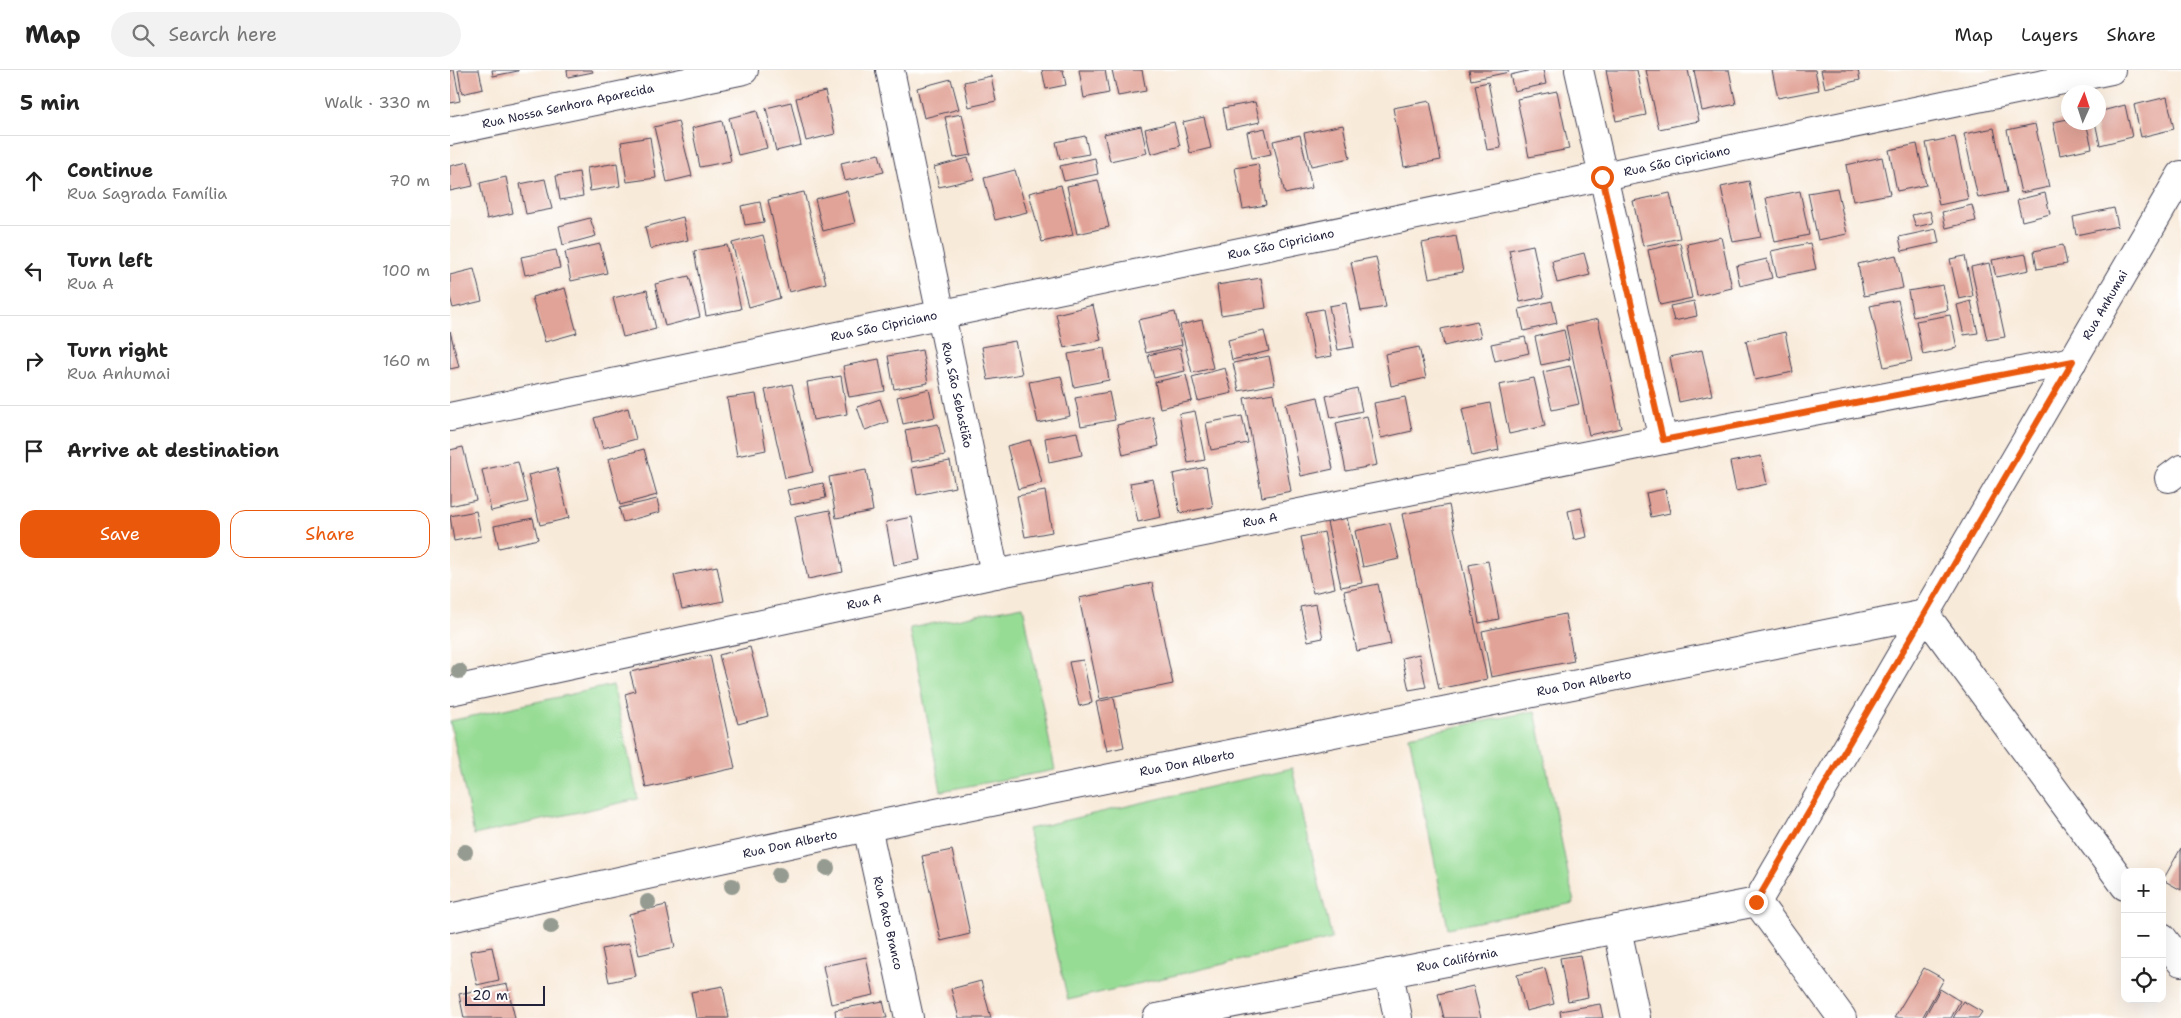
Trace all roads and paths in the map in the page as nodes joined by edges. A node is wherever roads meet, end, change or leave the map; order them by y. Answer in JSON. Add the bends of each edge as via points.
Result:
{"nodes":[{"id":1,"x":744,"y":70,"type":"edge"},
{"id":2,"x":890,"y":70,"type":"edge"},
{"id":3,"x":1579,"y":70,"type":"edge"},
{"id":4,"x":2111,"y":70,"type":"edge"},
{"id":5,"x":450,"y":131,"type":"edge"},
{"id":6,"x":2181,"y":175,"type":"edge"},
{"id":7,"x":1602,"y":177,"type":"junction"},
{"id":8,"x":940,"y":315,"type":"junction"},
{"id":9,"x":2073,"y":361,"type":"junction"},
{"id":10,"x":450,"y":417,"type":"edge"},
{"id":11,"x":1663,"y":440,"type":"junction"},
{"id":12,"x":995,"y":574,"type":"junction"},
{"id":13,"x":1925,"y":614,"type":"junction"},
{"id":14,"x":450,"y":690,"type":"edge"},
{"id":15,"x":867,"y":827,"type":"junction"},
{"id":16,"x":2121,"y":881,"type":"edge"},
{"id":17,"x":1756,"y":902,"type":"junction"},
{"id":18,"x":450,"y":918,"type":"edge"},
{"id":19,"x":1616,"y":929,"type":"junction"},
{"id":20,"x":2166,"y":942,"type":"edge"},
{"id":21,"x":2181,"y":962,"type":"edge"},
{"id":22,"x":1388,"y":973,"type":"junction"},
{"id":23,"x":909,"y":1018,"type":"edge"},
{"id":24,"x":1158,"y":1018,"type":"edge"},
{"id":25,"x":1398,"y":1018,"type":"edge"},
{"id":26,"x":1636,"y":1018,"type":"edge"},
{"id":27,"x":1842,"y":1018,"type":"edge"}],
"edges":[{"from":1,"to":5,"type":"street","name":"Rua Nossa Senhora Aparecida"},
{"from":2,"to":8,"type":"street","name":"Rua São Sebastião"},
{"from":3,"to":7,"type":"street"},
{"from":4,"to":7,"type":"street","name":"Rua São Cipriciano"},
{"from":6,"to":9,"type":"street","name":"Rua Anhumai"},
{"from":7,"to":8,"type":"street","name":"Rua São Cipriciano"},
{"from":7,"to":11,"type":"street"},
{"from":8,"to":10,"type":"street","name":"Rua São Cipriciano"},
{"from":8,"to":12,"type":"street","name":"Rua São Sebastião"},
{"from":9,"to":11,"type":"street","name":"Rua A"},
{"from":9,"to":13,"type":"street","name":"Rua Anhumai"},
{"from":11,"to":12,"type":"street","name":"Rua A"},
{"from":12,"to":14,"type":"street","name":"Rua A"},
{"from":13,"to":15,"type":"street","name":"Rua Don Alberto"},
{"from":13,"to":16,"type":"street"},
{"from":13,"to":17,"type":"street","name":"Rua Anhumai"},
{"from":15,"to":18,"type":"street","name":"Rua Don Alberto"},
{"from":15,"to":23,"type":"street","name":"Rua Pato Branco"},
{"from":17,"to":19,"type":"street","name":"Rua Califórnia"},
{"from":17,"to":27,"type":"street"},
{"from":19,"to":22,"type":"street","name":"Rua Califórnia"},
{"from":19,"to":26,"type":"street"},
{"from":20,"to":21,"type":"street"},
{"from":22,"to":24,"type":"street","name":"Rua Califórnia"},
{"from":22,"to":25,"type":"street"}]}
